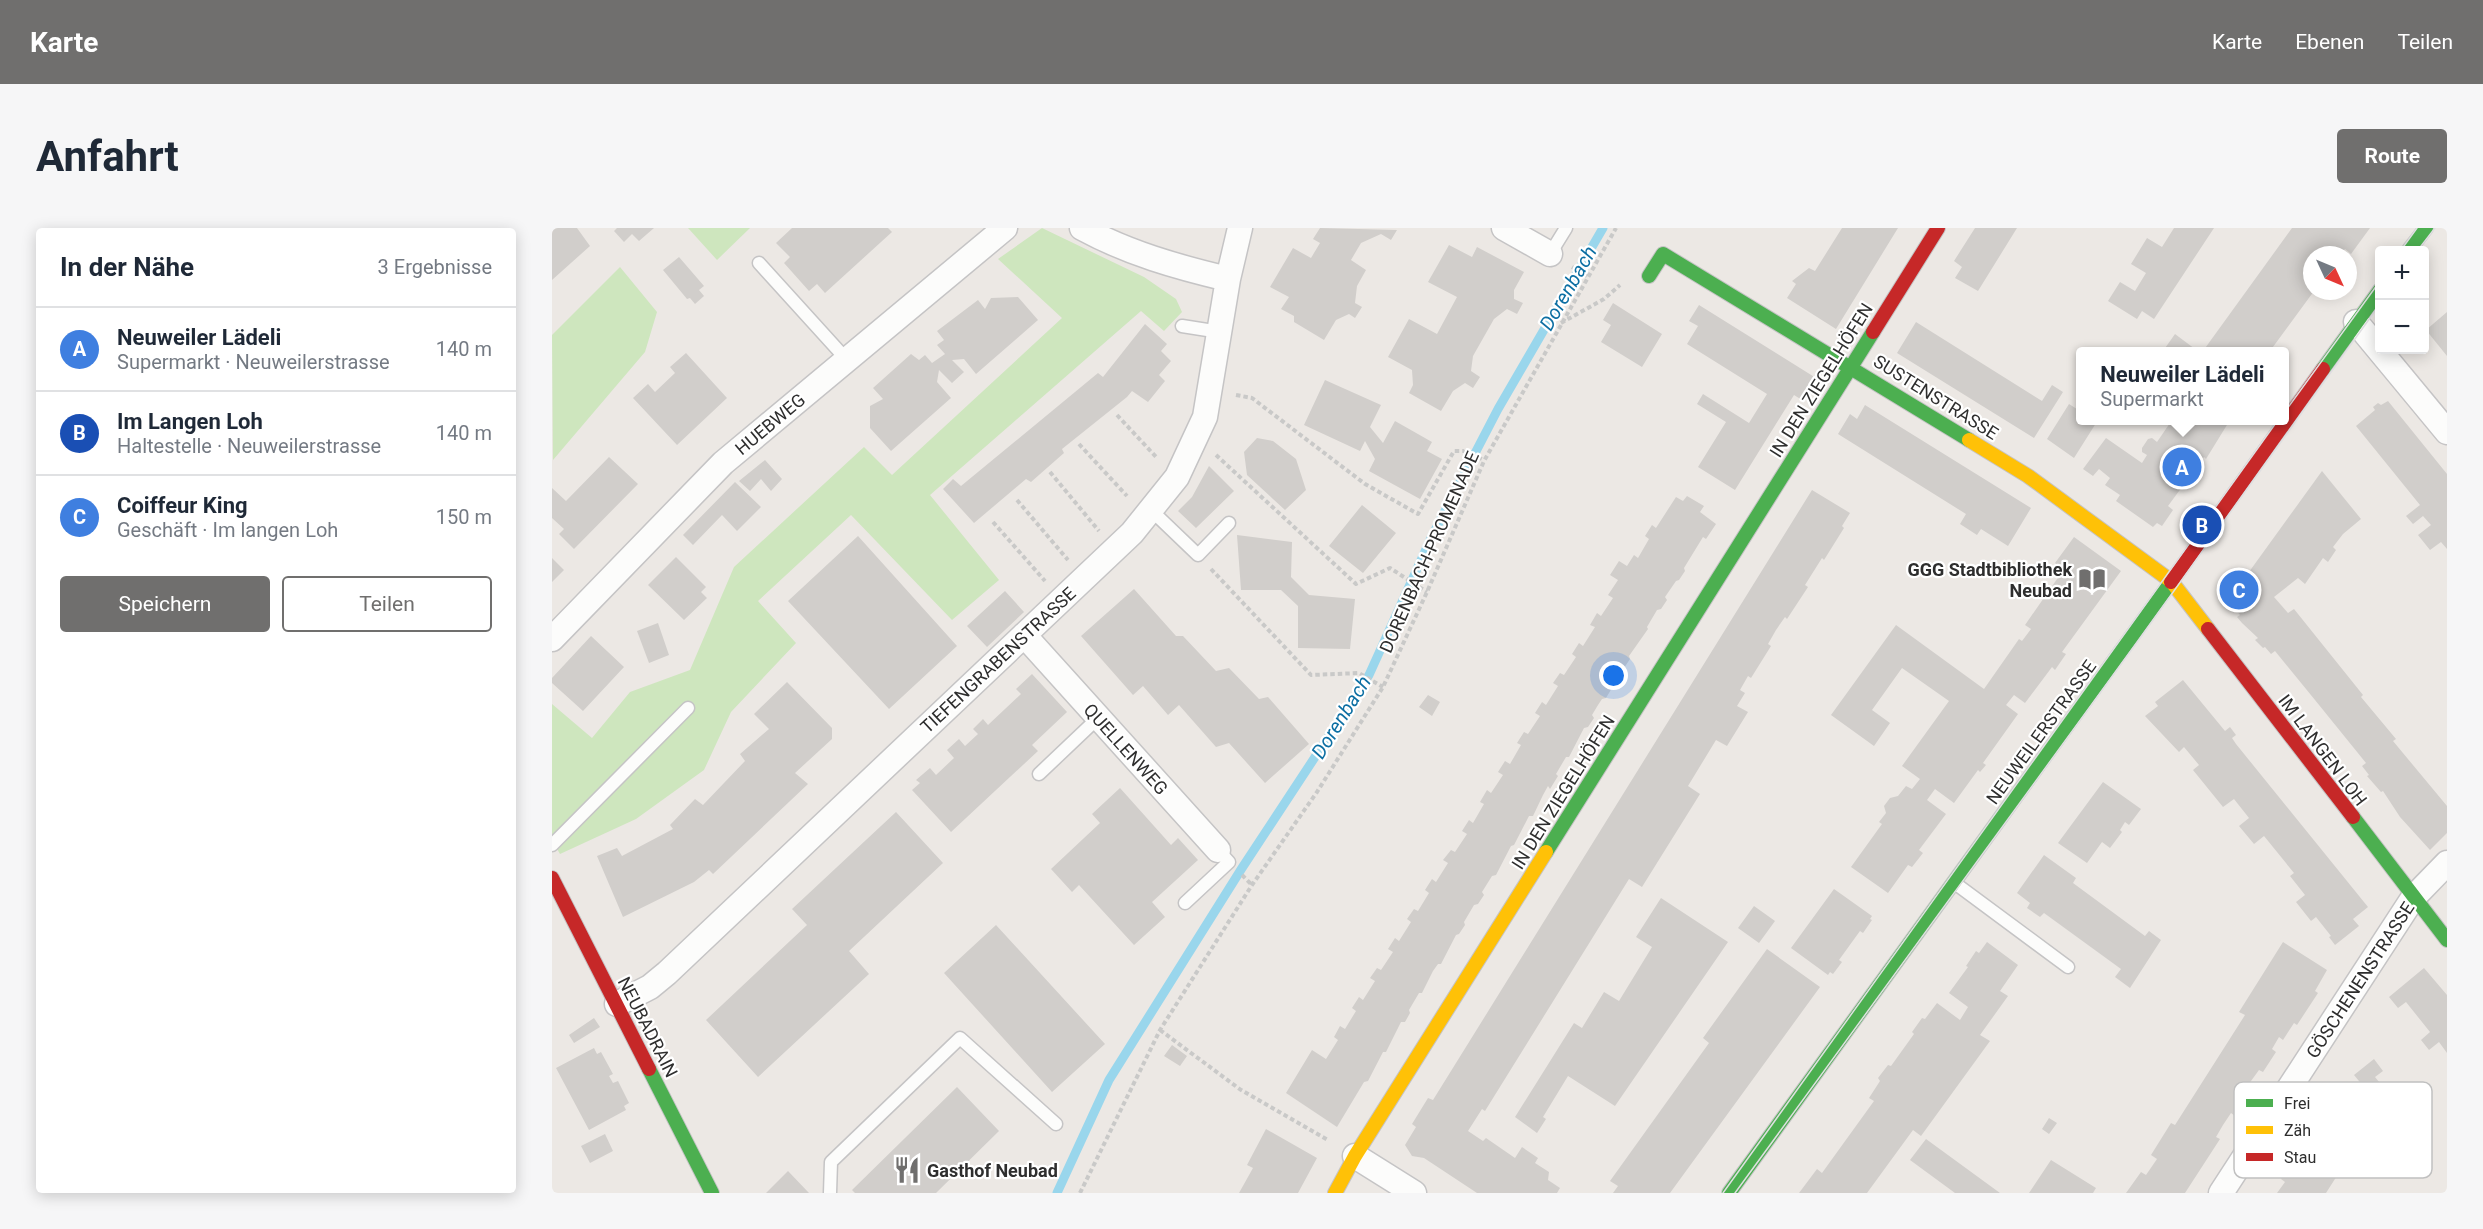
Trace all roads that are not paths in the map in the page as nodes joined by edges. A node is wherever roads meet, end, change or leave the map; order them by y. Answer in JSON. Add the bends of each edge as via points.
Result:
{"nodes":[{"id":1,"x":1005,"y":228,"type":"edge"},
{"id":2,"x":1082,"y":228,"type":"edge"},
{"id":3,"x":1240,"y":228,"type":"edge"},
{"id":4,"x":1504,"y":228,"type":"edge"},
{"id":5,"x":1566,"y":228,"type":"edge"},
{"id":6,"x":1938,"y":228,"type":"edge"},
{"id":7,"x":2426,"y":228,"type":"edge"},
{"id":8,"x":2412,"y":246,"type":"edge"},
{"id":9,"x":1550,"y":254,"type":"joint"},
{"id":10,"x":759,"y":263,"type":"dead end"},
{"id":11,"x":1648,"y":276,"type":"road end"},
{"id":12,"x":1228,"y":279,"type":"junction"},
{"id":13,"x":2375,"y":296,"type":"edge"},
{"id":14,"x":2356,"y":322,"type":"junction"},
{"id":15,"x":1182,"y":326,"type":"dead end"},
{"id":16,"x":1220,"y":332,"type":"junction"},
{"id":17,"x":847,"y":360,"type":"junction"},
{"id":18,"x":1851,"y":366,"type":"junction"},
{"id":19,"x":2289,"y":416,"type":"edge"},
{"id":20,"x":2282,"y":425,"type":"edge"},
{"id":21,"x":2447,"y":432,"type":"edge"},
{"id":22,"x":1148,"y":513,"type":"junction"},
{"id":23,"x":1229,"y":523,"type":"dead end"},
{"id":24,"x":2171,"y":581,"type":"junction"},
{"id":25,"x":1024,"y":635,"type":"junction"},
{"id":26,"x":552,"y":639,"type":"edge"},
{"id":27,"x":688,"y":708,"type":"dead end"},
{"id":28,"x":1098,"y":718,"type":"junction"},
{"id":29,"x":1039,"y":774,"type":"dead end"},
{"id":30,"x":552,"y":845,"type":"edge"},
{"id":31,"x":1223,"y":856,"type":"joint"},
{"id":32,"x":2447,"y":863,"type":"edge"},
{"id":33,"x":552,"y":878,"type":"edge"},
{"id":34,"x":1955,"y":883,"type":"junction"},
{"id":35,"x":2413,"y":898,"type":"junction"},
{"id":36,"x":1185,"y":903,"type":"dead end"},
{"id":37,"x":2447,"y":940,"type":"edge"},
{"id":38,"x":2068,"y":967,"type":"dead end"},
{"id":39,"x":617,"y":1004,"type":"junction"},
{"id":40,"x":2293,"y":1082,"type":"edge"},
{"id":41,"x":1056,"y":1124,"type":"dead end"},
{"id":42,"x":1355,"y":1156,"type":"junction"},
{"id":43,"x":2234,"y":1173,"type":"edge"},
{"id":44,"x":712,"y":1193,"type":"edge"},
{"id":45,"x":830,"y":1193,"type":"edge"},
{"id":46,"x":1335,"y":1193,"type":"edge"},
{"id":47,"x":1414,"y":1193,"type":"edge"},
{"id":48,"x":1729,"y":1193,"type":"edge"},
{"id":49,"x":2221,"y":1193,"type":"edge"}],
"edges":[{"from":1,"to":17,"type":"street","name":"HUEBWEG"},
{"from":2,"to":12,"type":"street","via":[[1110,243],[1178,268]]},
{"from":3,"to":12,"type":"street","name":"TIEFENGRABENSTRASSE"},
{"from":4,"to":9,"type":"street"},
{"from":5,"to":9,"type":"lane"},
{"from":6,"to":18,"type":"street","name":"IN DEN ZIEGELHÖFEN"},
{"from":7,"to":8,"type":"street"},
{"from":10,"to":17,"type":"lane"},
{"from":11,"to":18,"type":"street","name":"SUSTENSTRASSE","via":[[1663,254]]},
{"from":12,"to":16,"type":"street","name":"TIEFENGRABENSTRASSE"},
{"from":13,"to":14,"type":"street","name":"NEUWEILERSTRASSE"},
{"from":14,"to":19,"type":"street","name":"NEUWEILERSTRASSE"},
{"from":14,"to":21,"type":"street"},
{"from":15,"to":16,"type":"lane"},
{"from":16,"to":22,"type":"street","name":"TIEFENGRABENSTRASSE","via":[[1205,417],[1175,479]]},
{"from":17,"to":26,"type":"street","name":"HUEBWEG","via":[[723,463]]},
{"from":18,"to":24,"type":"street","name":"SUSTENSTRASSE","via":[[2028,476]]},
{"from":18,"to":42,"type":"street","name":"IN DEN ZIEGELHÖFEN"},
{"from":20,"to":24,"type":"street","name":"NEUWEILERSTRASSE"},
{"from":22,"to":23,"type":"lane","via":[[1198,555]]},
{"from":22,"to":25,"type":"street","name":"TIEFENGRABENSTRASSE"},
{"from":24,"to":34,"type":"street","name":"NEUWEILERSTRASSE"},
{"from":24,"to":35,"type":"street","name":"IM LANGEN LOH"},
{"from":25,"to":28,"type":"street","name":"QUELLENWEG"},
{"from":25,"to":39,"type":"street","name":"TIEFENGRABENSTRASSE","via":[[667,974]]},
{"from":27,"to":30,"type":"lane"},
{"from":28,"to":29,"type":"lane"},
{"from":28,"to":31,"type":"street","name":"QUELLENWEG"},
{"from":31,"to":36,"type":"lane"},
{"from":32,"to":35,"type":"street","name":"GÖSCHENENSTRASSE"},
{"from":33,"to":39,"type":"street","name":"NEUBADRAIN"},
{"from":34,"to":38,"type":"lane"},
{"from":34,"to":48,"type":"street","name":"NEUWEILERSTRASSE"},
{"from":35,"to":37,"type":"street","name":"IM LANGEN LOH"},
{"from":35,"to":40,"type":"street","name":"GÖSCHENENSTRASSE"},
{"from":39,"to":44,"type":"street","name":"NEUBADRAIN"},
{"from":41,"to":45,"type":"lane","via":[[960,1038],[831,1162]]},
{"from":42,"to":46,"type":"street","name":"IN DEN ZIEGELHÖFEN"},
{"from":42,"to":47,"type":"street"},
{"from":43,"to":49,"type":"street","name":"GÖSCHENENSTRASSE"}]}
